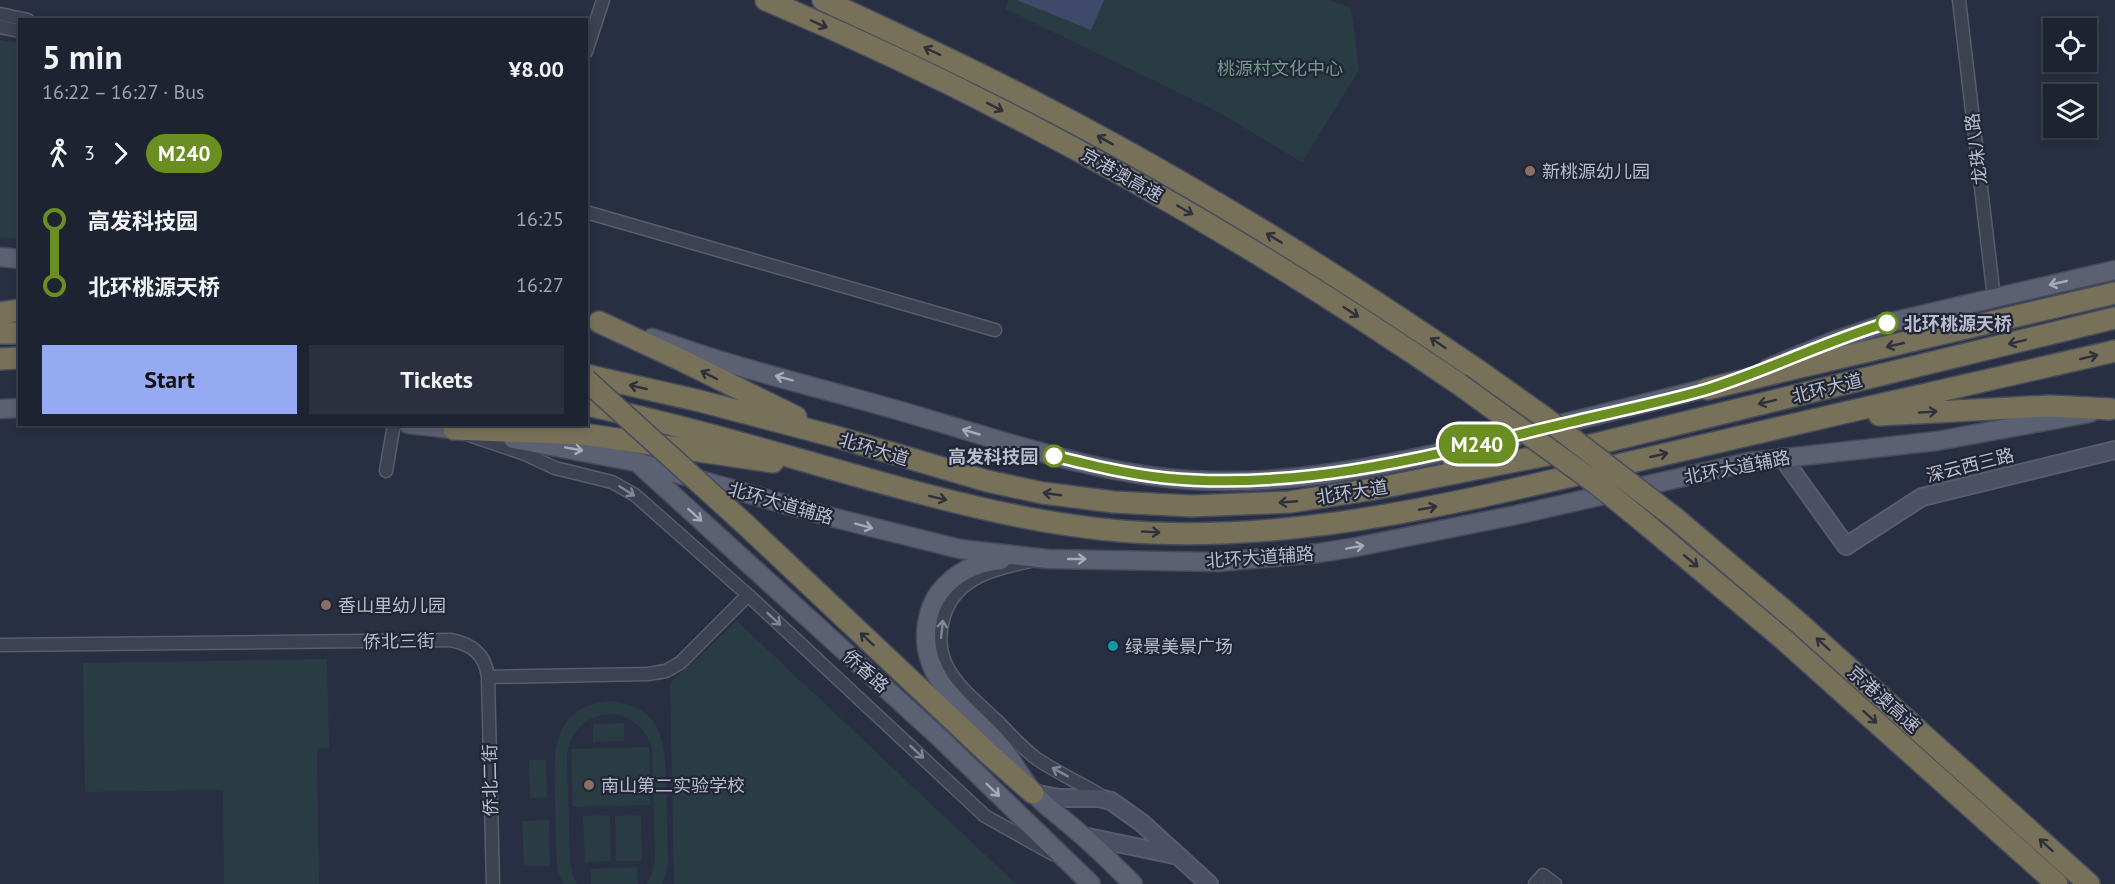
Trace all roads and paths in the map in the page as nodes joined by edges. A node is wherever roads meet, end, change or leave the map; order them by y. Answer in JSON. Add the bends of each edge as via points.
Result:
{"nodes":[{"id":1,"x":603,"y":0,"type":"edge"},
{"id":2,"x":766,"y":0,"type":"edge"},
{"id":3,"x":823,"y":0,"type":"edge"},
{"id":4,"x":1959,"y":0,"type":"edge"},
{"id":5,"x":0,"y":14,"type":"edge"},
{"id":6,"x":19,"y":18,"type":"edge"},
{"id":7,"x":0,"y":27,"type":"edge"},
{"id":8,"x":18,"y":31,"type":"edge"},
{"id":9,"x":588,"y":46,"type":"edge"},
{"id":10,"x":588,"y":213,"type":"edge"},
{"id":11,"x":0,"y":257,"type":"edge"},
{"id":12,"x":18,"y":259,"type":"edge"},
{"id":13,"x":2115,"y":270,"type":"edge"},
{"id":14,"x":2115,"y":293,"type":"edge"},
{"id":15,"x":1994,"y":298,"type":"junction"},
{"id":16,"x":18,"y":310,"type":"edge"},
{"id":17,"x":0,"y":313,"type":"edge"},
{"id":18,"x":2115,"y":318,"type":"edge"},
{"id":19,"x":593,"y":320,"type":"edge"},
{"id":20,"x":995,"y":330,"type":"dead end"},
{"id":21,"x":0,"y":333,"type":"edge"},
{"id":22,"x":18,"y":333,"type":"edge"},
{"id":23,"x":2115,"y":351,"type":"edge"},
{"id":24,"x":18,"y":358,"type":"edge"},
{"id":25,"x":0,"y":359,"type":"edge"},
{"id":26,"x":588,"y":375,"type":"edge"},
{"id":27,"x":588,"y":382,"type":"edge"},
{"id":28,"x":1707,"y":389,"type":"junction"},
{"id":29,"x":588,"y":405,"type":"edge"},
{"id":30,"x":18,"y":408,"type":"edge"},
{"id":31,"x":0,"y":409,"type":"edge"},
{"id":32,"x":2112,"y":409,"type":"edge"},
{"id":33,"x":1807,"y":421,"type":"junction"},
{"id":34,"x":394,"y":426,"type":"edge"},
{"id":35,"x":426,"y":426,"type":"edge"},
{"id":36,"x":454,"y":429,"type":"junction"},
{"id":37,"x":1514,"y":436,"type":"junction"},
{"id":38,"x":837,"y":437,"type":"junction"},
{"id":39,"x":2115,"y":450,"type":"edge"},
{"id":40,"x":1782,"y":457,"type":"junction"},
{"id":41,"x":636,"y":462,"type":"junction"},
{"id":42,"x":387,"y":471,"type":"dead end"},
{"id":43,"x":841,"y":471,"type":"junction"},
{"id":44,"x":1374,"y":489,"type":"junction"},
{"id":45,"x":1048,"y":558,"type":"junction"},
{"id":46,"x":748,"y":595,"type":"junction"},
{"id":47,"x":0,"y":645,"type":"edge"},
{"id":48,"x":488,"y":677,"type":"junction"},
{"id":49,"x":1033,"y":793,"type":"junction"},
{"id":50,"x":1111,"y":801,"type":"junction"},
{"id":51,"x":1083,"y":836,"type":"junction"},
{"id":52,"x":1180,"y":856,"type":"junction"},
{"id":53,"x":1069,"y":862,"type":"junction"},
{"id":54,"x":1539,"y":879,"type":"edge"},
{"id":55,"x":493,"y":884,"type":"edge"},
{"id":56,"x":1091,"y":884,"type":"edge"},
{"id":57,"x":1133,"y":884,"type":"edge"},
{"id":58,"x":1209,"y":884,"type":"edge"},
{"id":59,"x":1555,"y":884,"type":"edge"},
{"id":60,"x":2057,"y":884,"type":"edge"},
{"id":61,"x":2089,"y":884,"type":"edge"}],
"edges":[{"from":1,"to":9,"type":"street"},
{"from":2,"to":60,"type":"highway","name":"京港澳高速","one_way":true,"bridge":true,"via":[[962,90],[1139,184],[1310,285],[1459,384],[1646,524],[1782,638]]},
{"from":61,"to":3,"type":"highway","name":"京港澳高速","one_way":true,"bridge":true,"via":[[1808,630],[1676,518],[1486,376],[1316,263],[1148,163],[1048,109]]},
{"from":4,"to":15,"type":"street","name":"龙珠八路"},
{"from":5,"to":6,"type":"street"},
{"from":7,"to":8,"type":"street"},
{"from":10,"to":20,"type":"street"},
{"from":11,"to":12,"type":"main road"},
{"from":13,"to":15,"type":"main road","one_way":true},
{"from":14,"to":28,"type":"highway","one_way":true},
{"from":15,"to":28,"type":"main road","via":[[1858,332]]},
{"from":16,"to":17,"type":"highway"},
{"from":18,"to":44,"type":"highway","name":"北环大道","one_way":true,"via":[[1579,448]]},
{"from":37,"to":19,"type":"main road","one_way":true,"via":[[1392,464],[1310,476],[1228,481],[1164,478],[1049,454],[725,362]]},
{"from":38,"to":19,"type":"highway","one_way":true},
{"from":21,"to":22,"type":"highway"},
{"from":33,"to":23,"type":"highway","name":"北环大道","one_way":true},
{"from":24,"to":25,"type":"highway"},
{"from":38,"to":26,"type":"highway","name":"北环大道","one_way":true},
{"from":49,"to":27,"type":"highway","one_way":true,"bridge":true},
{"from":28,"to":37,"type":"main road"},
{"from":29,"to":43,"type":"highway","name":"北环大道","via":[[692,429]]},
{"from":30,"to":31,"type":"main road"},
{"from":33,"to":32,"type":"highway","one_way":true,"via":[[2050,406]]},
{"from":32,"to":40,"type":"main road","name":"北环大道辅路","via":[[1937,441]]},
{"from":43,"to":33,"type":"highway","name":"北环大道","one_way":true,"via":[[1024,518],[1152,533],[1245,532],[1318,526],[1431,508]]},
{"from":34,"to":42,"type":"street"},
{"from":35,"to":36,"type":"main road","name":"北环大道辅路"},
{"from":36,"to":41,"type":"main road","name":"北环大道辅路","one_way":true},
{"from":36,"to":43,"type":"highway","via":[[583,434]]},
{"from":36,"to":46,"type":"street","one_way":true,"via":[[555,468],[624,488]]},
{"from":37,"to":44,"type":"highway","via":[[1487,451]]},
{"from":44,"to":38,"type":"highway","name":"北环大道","one_way":true,"via":[[1290,502],[1191,506],[1114,502],[987,481]]},
{"from":39,"to":40,"type":"street","name":"深云西三路","via":[[1922,496],[1846,546]]},
{"from":45,"to":40,"type":"main road","name":"北环大道辅路","one_way":true,"via":[[1218,561],[1319,553],[1437,532]]},
{"from":41,"to":45,"type":"main road","name":"北环大道辅路","one_way":true,"via":[[924,542]]},
{"from":41,"to":53,"type":"main road","name":"侨香路","one_way":true,"via":[[939,737]]},
{"from":45,"to":49,"type":"main road","via":[[993,561],[969,568],[936,597],[926,627],[928,657],[940,683],[1002,747]]},
{"from":50,"to":45,"type":"street","one_way":true,"via":[[1031,754],[960,687],[942,654],[942,621],[952,597],[962,587],[987,572]]},
{"from":46,"to":48,"type":"street","via":[[680,663],[666,671]]},
{"from":46,"to":53,"type":"street","one_way":true,"via":[[985,816]]},
{"from":47,"to":48,"type":"street","name":"侨北三街","via":[[450,640],[463,642],[480,654]]},
{"from":48,"to":55,"type":"street","name":"侨北二街"},
{"from":49,"to":50,"type":"street"},
{"from":49,"to":51,"type":"main road"},
{"from":50,"to":52,"type":"street"},
{"from":51,"to":52,"type":"street"},
{"from":51,"to":57,"type":"main road"},
{"from":52,"to":58,"type":"street"},
{"from":53,"to":56,"type":"main road","name":"侨香路"},
{"from":54,"to":59,"type":"street"}]}
